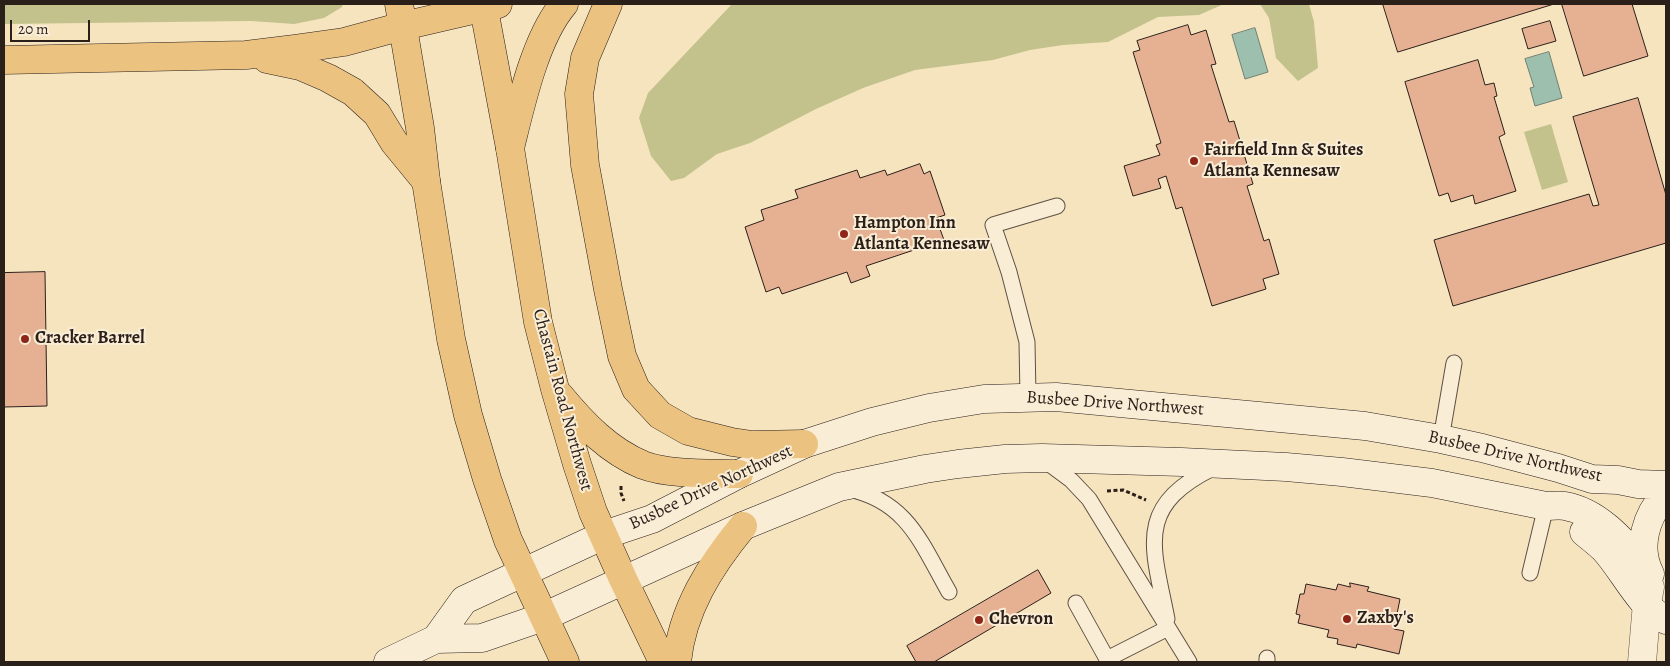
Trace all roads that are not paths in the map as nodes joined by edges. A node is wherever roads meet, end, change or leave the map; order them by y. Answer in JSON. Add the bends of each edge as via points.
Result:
{"nodes":[{"id":1,"x":564,"y":4,"type":"edge"},
{"id":2,"x":608,"y":4,"type":"edge"},
{"id":3,"x":488,"y":5,"type":"edge"},
{"id":4,"x":401,"y":15,"type":"edge"},
{"id":5,"x":246,"y":55,"type":"junction"},
{"id":6,"x":4,"y":60,"type":"edge"},
{"id":7,"x":510,"y":148,"type":"junction"},
{"id":8,"x":426,"y":181,"type":"junction"},
{"id":9,"x":1057,"y":206,"type":"dead end"},
{"id":10,"x":1454,"y":363,"type":"dead end"},
{"id":11,"x":554,"y":389,"type":"junction"},
{"id":12,"x":1028,"y":397,"type":"junction"},
{"id":13,"x":1441,"y":439,"type":"junction"},
{"id":14,"x":804,"y":444,"type":"junction"},
{"id":15,"x":1042,"y":458,"type":"junction"},
{"id":16,"x":1220,"y":465,"type":"junction"},
{"id":17,"x":1666,"y":471,"type":"edge"},
{"id":18,"x":739,"y":474,"type":"junction"},
{"id":19,"x":1638,"y":484,"type":"junction"},
{"id":20,"x":1666,"y":485,"type":"edge"},
{"id":21,"x":839,"y":487,"type":"junction"},
{"id":22,"x":1666,"y":494,"type":"edge"},
{"id":23,"x":1546,"y":506,"type":"junction"},
{"id":24,"x":743,"y":526,"type":"junction"},
{"id":25,"x":604,"y":535,"type":"junction"},
{"id":26,"x":523,"y":573,"type":"junction"},
{"id":27,"x":1530,"y":573,"type":"dead end"},
{"id":28,"x":623,"y":580,"type":"junction"},
{"id":29,"x":950,"y":592,"type":"dead end"},
{"id":30,"x":1656,"y":594,"type":"edge"},
{"id":31,"x":1076,"y":603,"type":"dead end"},
{"id":32,"x":543,"y":617,"type":"junction"},
{"id":33,"x":1168,"y":628,"type":"junction"},
{"id":34,"x":436,"y":639,"type":"junction"},
{"id":35,"x":388,"y":662,"type":"edge"},
{"id":36,"x":565,"y":662,"type":"edge"},
{"id":37,"x":663,"y":662,"type":"edge"},
{"id":38,"x":677,"y":662,"type":"edge"},
{"id":39,"x":1189,"y":662,"type":"edge"},
{"id":40,"x":1642,"y":662,"type":"edge"}],
"edges":[{"from":1,"to":7,"type":"main road","via":[[544,38],[522,100]]},
{"from":2,"to":14,"type":"main road","via":[[585,58],[579,94],[585,165],[606,279],[622,356],[636,389],[660,415],[688,431],[752,445]]},
{"from":3,"to":4,"type":"main road"},
{"from":3,"to":7,"type":"main road","name":"Chastain Road Northwest"},
{"from":4,"to":5,"type":"main road","via":[[344,42]]},
{"from":4,"to":8,"type":"main road"},
{"from":5,"to":6,"type":"main road"},
{"from":5,"to":8,"type":"main road","via":[[300,66],[353,92],[377,114],[394,142]]},
{"from":7,"to":11,"type":"main road","name":"Chastain Road Northwest","via":[[538,322]]},
{"from":8,"to":26,"type":"main road","via":[[451,339],[468,416],[508,540]]},
{"from":9,"to":12,"type":"lane","via":[[993,226],[1027,342]]},
{"from":10,"to":13,"type":"lane"},
{"from":11,"to":18,"type":"main road","via":[[600,438],[644,465],[683,472]]},
{"from":11,"to":25,"type":"main road","name":"Chastain Road Northwest","via":[[593,512]]},
{"from":12,"to":13,"type":"street","name":"Busbee Drive Northwest","via":[[1365,426]]},
{"from":12,"to":14,"type":"street","name":"Busbee Drive Northwest","via":[[984,399],[929,408]]},
{"from":13,"to":19,"type":"street","name":"Busbee Drive Northwest","via":[[1592,479]]},
{"from":14,"to":18,"type":"street","name":"Busbee Drive Northwest"},
{"from":15,"to":16,"type":"street","name":"Busbee Drive Northwest"},
{"from":15,"to":21,"type":"street","name":"Busbee Drive Northwest","via":[[958,464]]},
{"from":15,"to":33,"type":"lane","via":[[1089,499]]},
{"from":16,"to":23,"type":"street","name":"Busbee Drive Northwest","via":[[1286,467],[1432,483]]},
{"from":16,"to":33,"type":"lane","via":[[1177,490],[1162,508],[1155,526],[1155,557]]},
{"from":17,"to":19,"type":"street"},
{"from":18,"to":25,"type":"street","name":"Busbee Drive Northwest","via":[[652,519]]},
{"from":19,"to":20,"type":"street","name":"Busbee Drive Northwest"},
{"from":21,"to":24,"type":"street","name":"Busbee Drive Northwest"},
{"from":21,"to":29,"type":"lane","via":[[881,500],[896,510],[914,532]]},
{"from":22,"to":30,"type":"street","via":[[1654,508],[1644,538],[1644,555]]},
{"from":23,"to":27,"type":"lane"},
{"from":23,"to":30,"type":"street","via":[[1605,550],[1628,582]]},
{"from":24,"to":28,"type":"street","name":"Busbee Drive Northwest"},
{"from":24,"to":38,"type":"main road","via":[[698,592],[683,632]]},
{"from":25,"to":26,"type":"street","name":"Busbee Drive Northwest"},
{"from":25,"to":28,"type":"main road","name":"Chastain Road Northwest"},
{"from":26,"to":32,"type":"main road"},
{"from":26,"to":34,"type":"street","name":"Busbee Drive Northwest","via":[[464,600]]},
{"from":28,"to":32,"type":"street","name":"Busbee Drive Northwest"},
{"from":28,"to":37,"type":"main road","name":"Chastain Road Northwest"},
{"from":30,"to":40,"type":"street"},
{"from":31,"to":33,"type":"lane","via":[[1107,659]]},
{"from":32,"to":34,"type":"street","name":"Busbee Drive Northwest","via":[[482,638]]},
{"from":32,"to":36,"type":"main road"},
{"from":33,"to":39,"type":"lane"},
{"from":34,"to":35,"type":"street","name":"Busbee Drive Northwest"}]}
